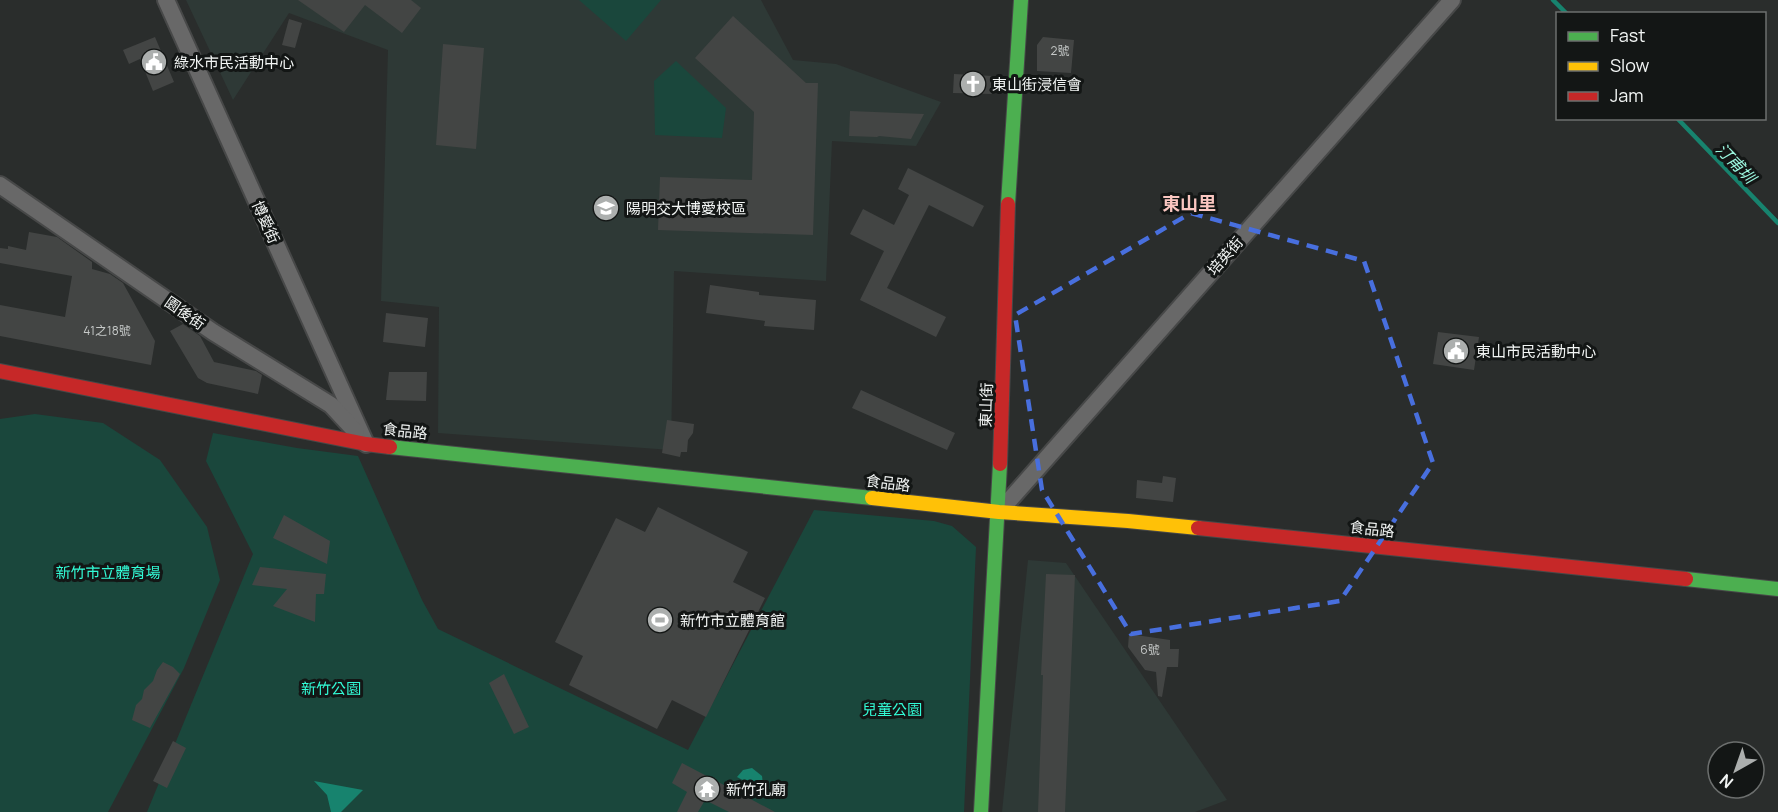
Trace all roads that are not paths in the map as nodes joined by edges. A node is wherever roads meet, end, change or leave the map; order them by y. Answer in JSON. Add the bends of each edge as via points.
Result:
{"nodes":[{"id":1,"x":166,"y":0,"type":"edge"},
{"id":2,"x":1021,"y":0,"type":"edge"},
{"id":3,"x":1452,"y":0,"type":"edge"},
{"id":4,"x":0,"y":185,"type":"edge"},
{"id":5,"x":0,"y":371,"type":"edge"},
{"id":6,"x":366,"y":444,"type":"junction"},
{"id":7,"x":999,"y":512,"type":"junction"},
{"id":8,"x":1778,"y":589,"type":"edge"},
{"id":9,"x":981,"y":812,"type":"edge"}],
"edges":[{"from":1,"to":6,"type":"street","name":"博愛街"},
{"from":2,"to":7,"type":"street","name":"東山街","via":[[1008,199]]},
{"from":3,"to":7,"type":"street","name":"培英街"},
{"from":4,"to":6,"type":"street","name":"園後街","via":[[213,332],[331,405]]},
{"from":5,"to":6,"type":"street","name":"食品路"},
{"from":6,"to":7,"type":"street","name":"食品路"},
{"from":7,"to":8,"type":"street","name":"食品路","via":[[1151,524]]},
{"from":7,"to":9,"type":"street","name":"東山街"}]}
